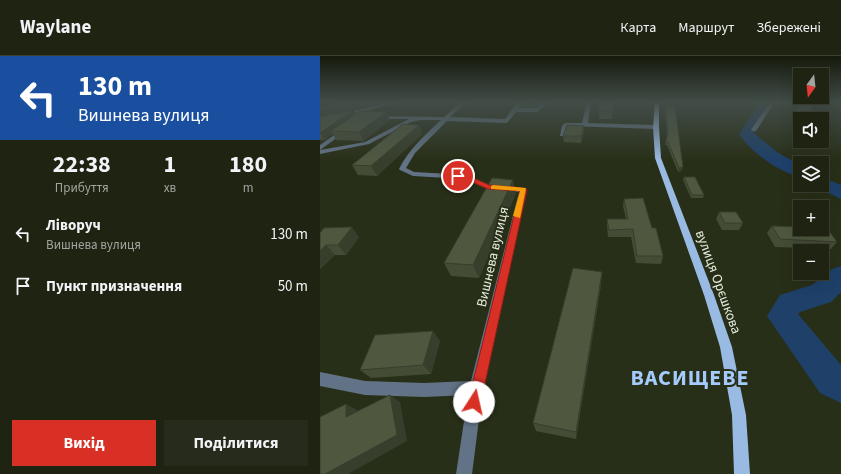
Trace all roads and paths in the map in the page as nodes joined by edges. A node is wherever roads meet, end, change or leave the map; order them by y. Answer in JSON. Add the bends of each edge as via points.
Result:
{"nodes":[{"id":1,"x":408,"y":122,"type":"edge"},
{"id":2,"x":444,"y":122,"type":"edge"},
{"id":3,"x":656,"y":122,"type":"edge"},
{"id":4,"x":760,"y":122,"type":"edge"},
{"id":5,"x":585,"y":124,"type":"joint"},
{"id":6,"x":350,"y":126,"type":"edge"},
{"id":7,"x":656,"y":127,"type":"junction"},
{"id":8,"x":754,"y":130,"type":"dead end"},
{"id":9,"x":562,"y":135,"type":"edge"},
{"id":10,"x":320,"y":148,"type":"edge"},
{"id":11,"x":320,"y":152,"type":"edge"},
{"id":12,"x":320,"y":379,"type":"edge"},
{"id":13,"x":476,"y":388,"type":"junction"},
{"id":14,"x":464,"y":474,"type":"edge"},
{"id":15,"x":742,"y":474,"type":"edge"}],
"edges":[{"from":1,"to":11,"type":"street","via":[[367,143]]},
{"from":2,"to":13,"type":"street","name":"Вишнева вулиця","via":[[405,160],[402,169],[413,174],[467,177],[488,187],[523,190]]},
{"from":3,"to":7,"type":"main road","name":"вулиця Орєшкова"},
{"from":4,"to":8,"type":"street"},
{"from":5,"to":7,"type":"street"},
{"from":5,"to":9,"type":"street","via":[[568,124]]},
{"from":6,"to":10,"type":"street"},
{"from":7,"to":15,"type":"main road","name":"вулиця Орєшкова","via":[[661,168],[709,294],[726,347],[739,415]]},
{"from":12,"to":13,"type":"street","via":[[365,388]]},
{"from":13,"to":14,"type":"street","name":"Вишнева вулиця"}]}
